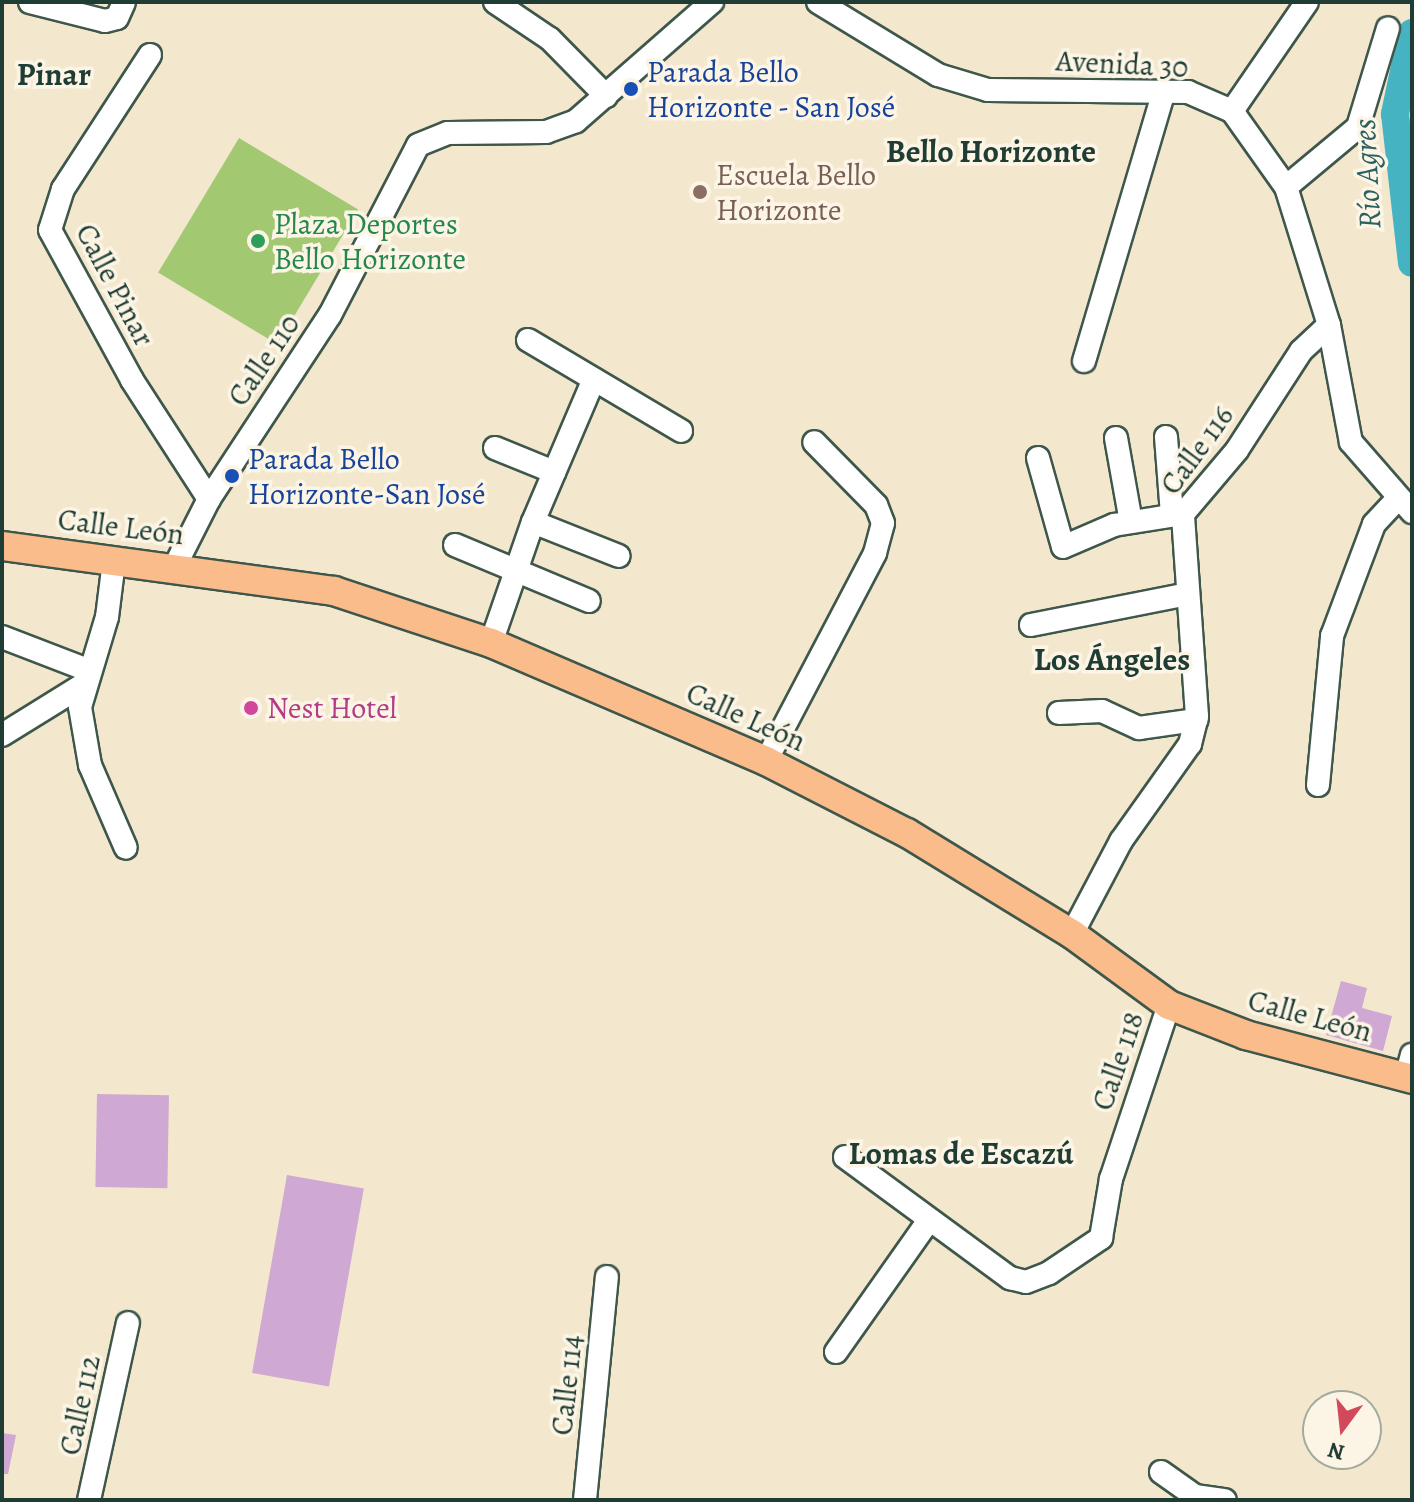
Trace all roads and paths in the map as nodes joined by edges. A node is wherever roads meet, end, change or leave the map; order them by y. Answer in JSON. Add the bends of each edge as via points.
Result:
{"nodes":[{"id":1,"x":30,"y":2,"type":"edge"},
{"id":2,"x":124,"y":2,"type":"edge"},
{"id":3,"x":495,"y":2,"type":"edge"},
{"id":4,"x":712,"y":2,"type":"edge"},
{"id":5,"x":818,"y":2,"type":"edge"},
{"id":6,"x":1307,"y":2,"type":"edge"},
{"id":7,"x":1388,"y":28,"type":"dead end"},
{"id":8,"x":150,"y":55,"type":"dead end"},
{"id":9,"x":1164,"y":91,"type":"junction"},
{"id":10,"x":606,"y":96,"type":"junction"},
{"id":11,"x":1232,"y":111,"type":"junction"},
{"id":12,"x":1286,"y":187,"type":"junction"},
{"id":13,"x":1329,"y":325,"type":"junction"},
{"id":14,"x":528,"y":340,"type":"dead end"},
{"id":15,"x":1084,"y":361,"type":"dead end"},
{"id":16,"x":594,"y":379,"type":"junction"},
{"id":17,"x":681,"y":431,"type":"dead end"},
{"id":18,"x":1166,"y":437,"type":"dead end"},
{"id":19,"x":1116,"y":438,"type":"dead end"},
{"id":20,"x":814,"y":442,"type":"dead end"},
{"id":21,"x":495,"y":448,"type":"dead end"},
{"id":22,"x":1038,"y":458,"type":"dead end"},
{"id":23,"x":554,"y":472,"type":"junction"},
{"id":24,"x":209,"y":499,"type":"junction"},
{"id":25,"x":1405,"y":505,"type":"edge"},
{"id":26,"x":1178,"y":515,"type":"junction"},
{"id":27,"x":533,"y":522,"type":"junction"},
{"id":28,"x":1131,"y":522,"type":"junction"},
{"id":29,"x":455,"y":545,"type":"dead end"},
{"id":30,"x":2,"y":546,"type":"edge"},
{"id":31,"x":619,"y":556,"type":"dead end"},
{"id":32,"x":114,"y":561,"type":"junction"},
{"id":33,"x":174,"y":568,"type":"junction"},
{"id":34,"x":517,"y":571,"type":"junction"},
{"id":35,"x":1188,"y":594,"type":"junction"},
{"id":36,"x":589,"y":601,"type":"dead end"},
{"id":37,"x":1031,"y":625,"type":"dead end"},
{"id":38,"x":2,"y":637,"type":"edge"},
{"id":39,"x":491,"y":643,"type":"junction"},
{"id":40,"x":88,"y":677,"type":"junction"},
{"id":41,"x":1059,"y":713,"type":"dead end"},
{"id":42,"x":1196,"y":720,"type":"junction"},
{"id":43,"x":2,"y":735,"type":"edge"},
{"id":44,"x":766,"y":761,"type":"junction"},
{"id":45,"x":1318,"y":785,"type":"dead end"},
{"id":46,"x":126,"y":848,"type":"dead end"},
{"id":47,"x":1072,"y":934,"type":"junction"},
{"id":48,"x":1169,"y":1005,"type":"junction"},
{"id":49,"x":1410,"y":1071,"type":"edge"},
{"id":50,"x":845,"y":1157,"type":"dead end"},
{"id":51,"x":929,"y":1220,"type":"junction"},
{"id":52,"x":607,"y":1277,"type":"dead end"},
{"id":53,"x":128,"y":1323,"type":"dead end"},
{"id":54,"x":836,"y":1352,"type":"dead end"},
{"id":55,"x":1161,"y":1472,"type":"dead end"},
{"id":56,"x":89,"y":1500,"type":"edge"},
{"id":57,"x":585,"y":1500,"type":"edge"},
{"id":58,"x":1225,"y":1500,"type":"edge"}],
"edges":[{"from":1,"to":2,"type":"street","via":[[105,21],[117,18]]},
{"from":3,"to":10,"type":"street","via":[[550,39]]},
{"from":4,"to":10,"type":"street","name":"Calle 110"},
{"from":5,"to":9,"type":"street","name":"Avenida 30","via":[[938,75],[988,90]]},
{"from":6,"to":11,"type":"street"},
{"from":7,"to":12,"type":"street","via":[[1358,127]]},
{"from":8,"to":24,"type":"street","name":"Calle Pinar","via":[[63,189],[50,230],[132,380]]},
{"from":9,"to":11,"type":"street","name":"Avenida 30","via":[[1188,92]]},
{"from":9,"to":15,"type":"street"},
{"from":10,"to":24,"type":"street","name":"Calle 110","via":[[576,121],[546,132],[448,133],[418,145],[330,315]]},
{"from":11,"to":12,"type":"street"},
{"from":12,"to":13,"type":"street"},
{"from":13,"to":25,"type":"street","via":[[1351,442]]},
{"from":13,"to":26,"type":"street","name":"Calle 116","via":[[1301,351],[1237,450]]},
{"from":14,"to":16,"type":"street"},
{"from":16,"to":17,"type":"street"},
{"from":16,"to":23,"type":"street"},
{"from":18,"to":26,"type":"street"},
{"from":19,"to":28,"type":"street"},
{"from":20,"to":44,"type":"street","via":[[876,505],[883,523],[875,553]]},
{"from":21,"to":23,"type":"street"},
{"from":22,"to":28,"type":"street","via":[[1063,547]]},
{"from":23,"to":27,"type":"street"},
{"from":24,"to":33,"type":"street","name":"Calle 110"},
{"from":25,"to":45,"type":"street","via":[[1374,524],[1332,636]]},
{"from":26,"to":28,"type":"street"},
{"from":26,"to":35,"type":"street","name":"Calle 116"},
{"from":27,"to":31,"type":"street"},
{"from":27,"to":34,"type":"street"},
{"from":29,"to":34,"type":"street"},
{"from":30,"to":32,"type":"main road","name":"Calle León"},
{"from":32,"to":33,"type":"main road","name":"Calle León"},
{"from":32,"to":40,"type":"street","via":[[107,617]]},
{"from":33,"to":39,"type":"main road","name":"Calle León","via":[[334,591]]},
{"from":34,"to":36,"type":"street"},
{"from":34,"to":39,"type":"street"},
{"from":35,"to":37,"type":"street"},
{"from":35,"to":42,"type":"street","name":"Calle 116"},
{"from":38,"to":40,"type":"street"},
{"from":39,"to":44,"type":"main road","name":"Calle León"},
{"from":40,"to":43,"type":"street"},
{"from":40,"to":46,"type":"street","via":[[80,707],[90,765]]},
{"from":41,"to":42,"type":"street","via":[[1102,711],[1139,728]]},
{"from":42,"to":47,"type":"street","name":"Calle 116","via":[[1190,744],[1121,841]]},
{"from":44,"to":47,"type":"main road","name":"Calle León","via":[[907,833]]},
{"from":47,"to":48,"type":"main road","name":"Calle León"},
{"from":48,"to":49,"type":"main road","name":"Calle León","via":[[1246,1035]]},
{"from":48,"to":51,"type":"street","name":"Calle 118","via":[[1115,1165],[1101,1238],[1026,1282]]},
{"from":50,"to":51,"type":"street"},
{"from":51,"to":54,"type":"street"},
{"from":52,"to":57,"type":"street","name":"Calle 114"},
{"from":53,"to":56,"type":"street","name":"Calle 112"},
{"from":55,"to":58,"type":"street","via":[[1195,1496]]}]}
